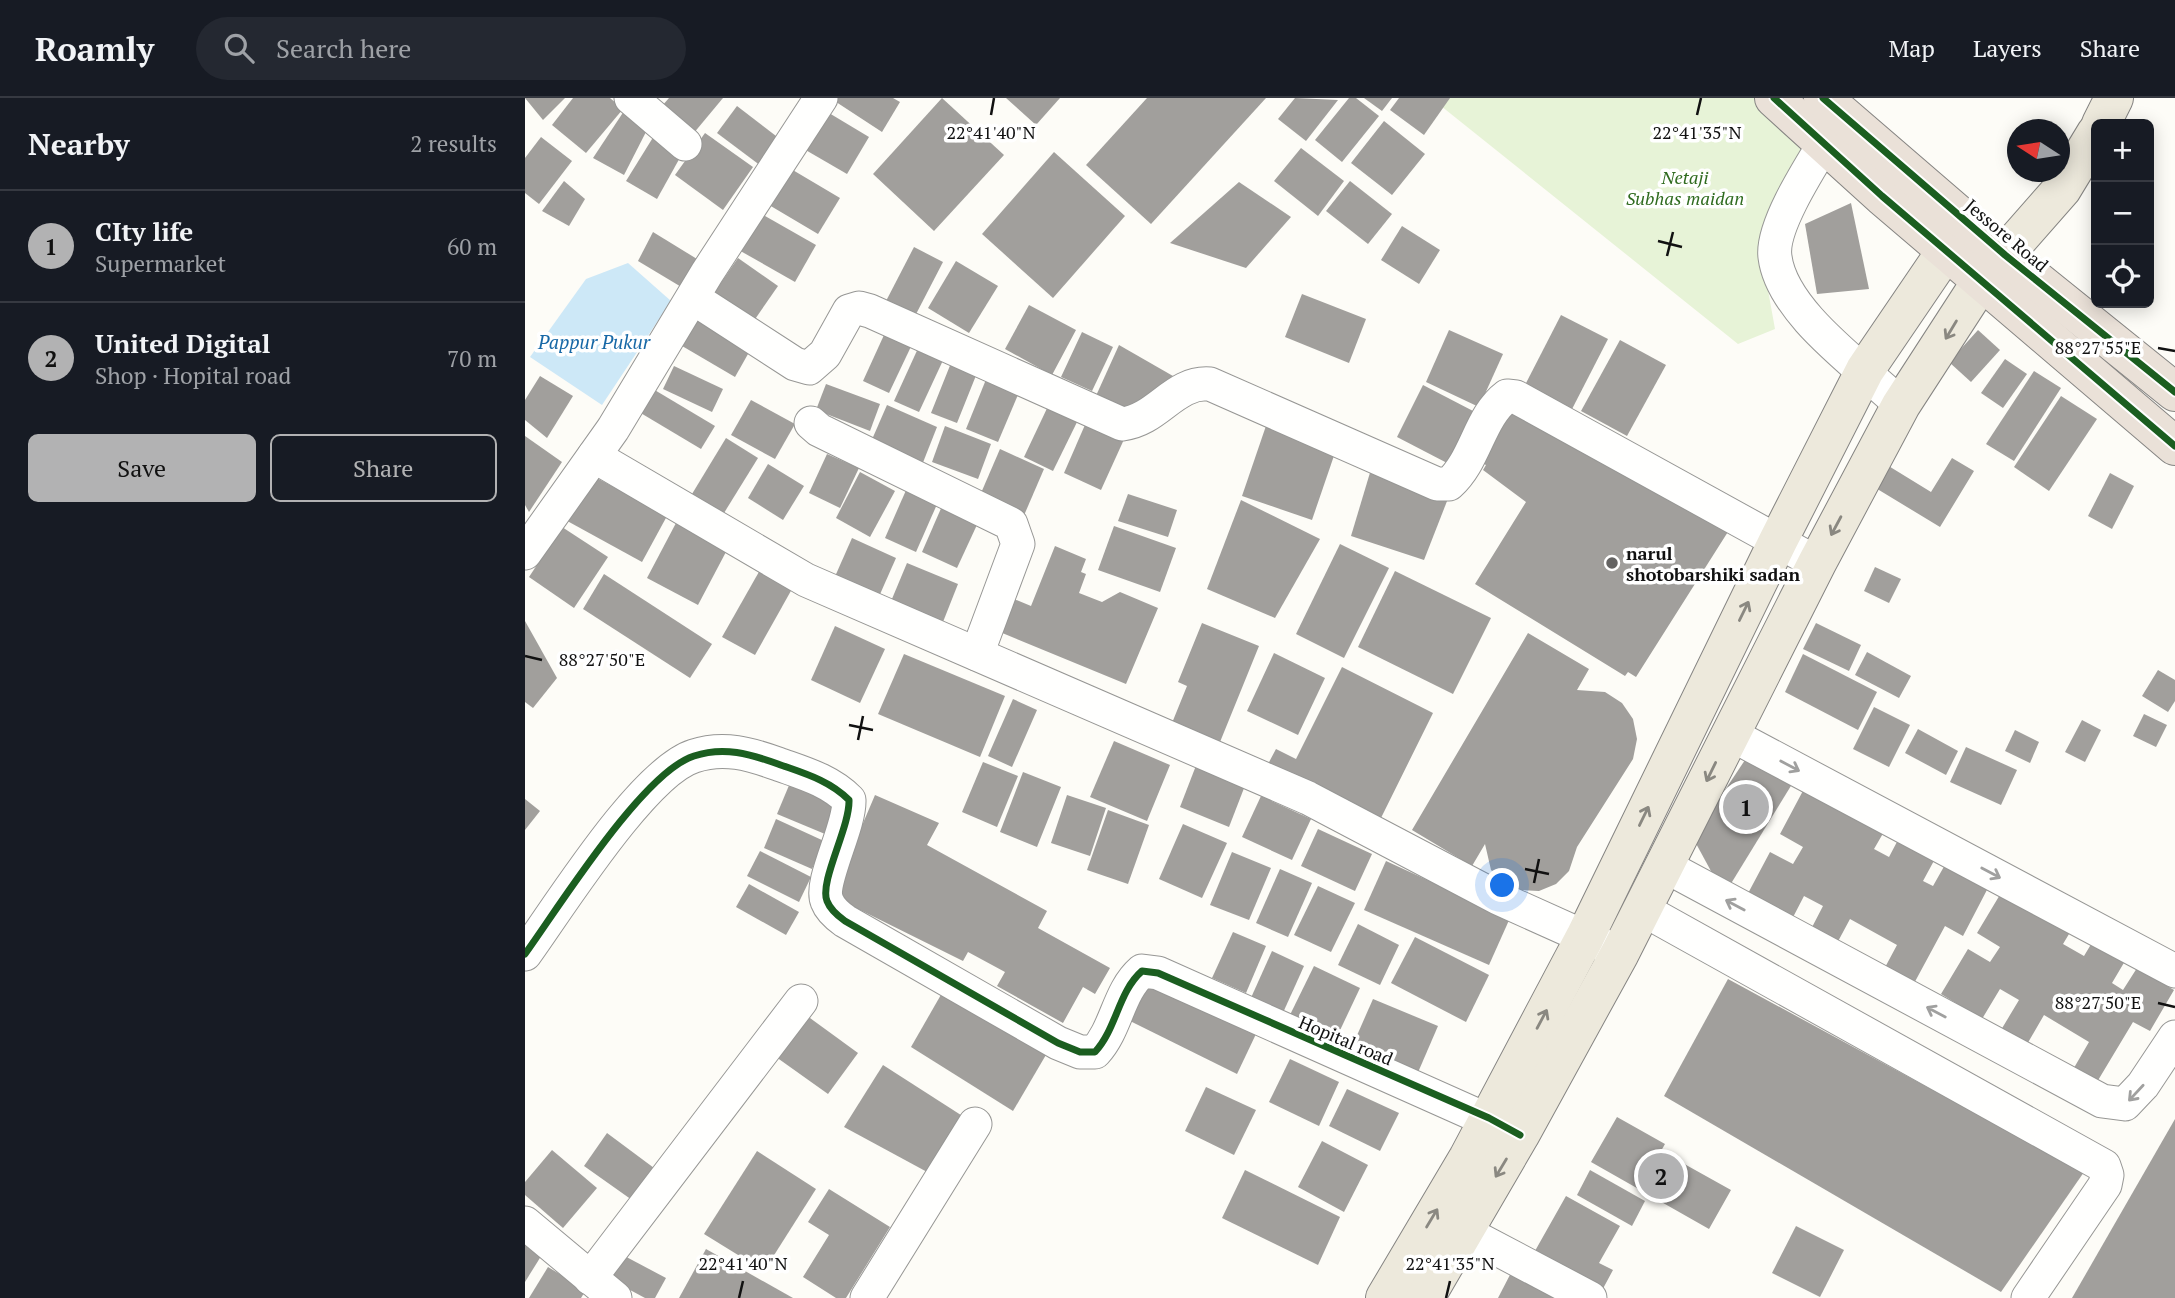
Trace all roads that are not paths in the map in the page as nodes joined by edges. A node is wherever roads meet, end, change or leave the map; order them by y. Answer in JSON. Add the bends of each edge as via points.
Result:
{"nodes":[{"id":1,"x":631,"y":98,"type":"edge"},
{"id":2,"x":821,"y":98,"type":"edge"},
{"id":3,"x":1775,"y":98,"type":"edge"},
{"id":4,"x":2114,"y":98,"type":"edge"},
{"id":5,"x":1830,"y":119,"type":"edge"},
{"id":6,"x":2104,"y":119,"type":"edge"},
{"id":7,"x":2091,"y":141,"type":"edge"},
{"id":8,"x":685,"y":144,"type":"dead end"},
{"id":9,"x":1956,"y":236,"type":"junction"},
{"id":10,"x":1993,"y":267,"type":"junction"},
{"id":11,"x":693,"y":298,"type":"junction"},
{"id":12,"x":1865,"y":370,"type":"junction"},
{"id":13,"x":2175,"y":392,"type":"edge"},
{"id":14,"x":1901,"y":405,"type":"junction"},
{"id":15,"x":811,"y":423,"type":"dead end"},
{"id":16,"x":2175,"y":446,"type":"edge"},
{"id":17,"x":594,"y":456,"type":"junction"},
{"id":18,"x":1778,"y":541,"type":"junction"},
{"id":19,"x":525,"y":553,"type":"edge"},
{"id":20,"x":1817,"y":563,"type":"junction"},
{"id":21,"x":977,"y":654,"type":"junction"},
{"id":22,"x":1730,"y":734,"type":"junction"},
{"id":23,"x":1665,"y":866,"type":"junction"},
{"id":24,"x":1642,"y":909,"type":"junction"},
{"id":25,"x":1585,"y":937,"type":"junction"},
{"id":26,"x":1620,"y":953,"type":"junction"},
{"id":27,"x":525,"y":954,"type":"edge"},
{"id":28,"x":2175,"y":971,"type":"edge"},
{"id":29,"x":801,"y":1001,"type":"dead end"},
{"id":30,"x":2175,"y":1037,"type":"edge"},
{"id":31,"x":975,"y":1124,"type":"dead end"},
{"id":32,"x":1505,"y":1127,"type":"junction"},
{"id":33,"x":525,"y":1223,"type":"edge"},
{"id":34,"x":1463,"y":1231,"type":"junction"},
{"id":35,"x":603,"y":1288,"type":"edge"},
{"id":36,"x":867,"y":1298,"type":"edge"},
{"id":37,"x":1385,"y":1298,"type":"edge"},
{"id":38,"x":1425,"y":1298,"type":"edge"},
{"id":39,"x":1590,"y":1298,"type":"edge"},
{"id":40,"x":2028,"y":1298,"type":"edge"}],
"edges":[{"from":1,"to":8,"type":"street"},
{"from":2,"to":11,"type":"street"},
{"from":3,"to":5,"type":"highway","name":"Jessore Road"},
{"from":4,"to":6,"type":"main road"},
{"from":5,"to":9,"type":"highway","name":"Jessore Road"},
{"from":5,"to":12,"type":"street","via":[[1782,225],[1774,256],[1785,290],[1804,317]]},
{"from":7,"to":10,"type":"main road","via":[[2062,189]]},
{"from":9,"to":10,"type":"highway","name":"Jessore Road"},
{"from":9,"to":12,"type":"main road"},
{"from":10,"to":13,"type":"highway","name":"Jessore Road"},
{"from":10,"to":14,"type":"main road","one_way":true},
{"from":10,"to":16,"type":"highway","name":"Jessore Road"},
{"from":11,"to":17,"type":"street"},
{"from":11,"to":18,"type":"street","via":[[795,364],[809,368],[825,354],[849,311],[870,311],[1122,424],[1148,417],[1186,386],[1210,384],[1437,484],[1449,484],[1461,473],[1496,404],[1507,396],[1516,397]]},
{"from":12,"to":14,"type":"street"},
{"from":12,"to":18,"type":"main road"},
{"from":14,"to":20,"type":"main road","one_way":true},
{"from":15,"to":21,"type":"street","via":[[1011,524],[1018,544]]},
{"from":17,"to":19,"type":"street"},
{"from":17,"to":21,"type":"street","via":[[806,580]]},
{"from":18,"to":20,"type":"street"},
{"from":25,"to":18,"type":"main road","one_way":true},
{"from":20,"to":22,"type":"main road"},
{"from":21,"to":25,"type":"street","via":[[1308,798],[1498,898]]},
{"from":22,"to":23,"type":"main road","one_way":true},
{"from":22,"to":28,"type":"street","one_way":true},
{"from":23,"to":24,"type":"main road"},
{"from":30,"to":23,"type":"street","one_way":true,"via":[[2125,1104],[2102,1101]]},
{"from":24,"to":26,"type":"main road"},
{"from":24,"to":40,"type":"street","via":[[2104,1167],[2107,1175],[2099,1195]]},
{"from":25,"to":26,"type":"street"},
{"from":32,"to":25,"type":"main road","one_way":true},
{"from":26,"to":32,"type":"main road"},
{"from":27,"to":32,"type":"street","name":"Hopital road","via":[[655,781],[692,756],[720,751],[749,753],[837,788],[849,800],[849,815],[827,883],[825,899],[834,912],[1058,1043],[1080,1052],[1095,1052],[1107,1039],[1131,981],[1142,971],[1158,973]]},
{"from":29,"to":35,"type":"street"},
{"from":31,"to":36,"type":"street"},
{"from":32,"to":34,"type":"main road","one_way":true},
{"from":37,"to":32,"type":"main road","one_way":true},
{"from":33,"to":35,"type":"street"},
{"from":34,"to":38,"type":"main road"},
{"from":34,"to":39,"type":"street"}]}
